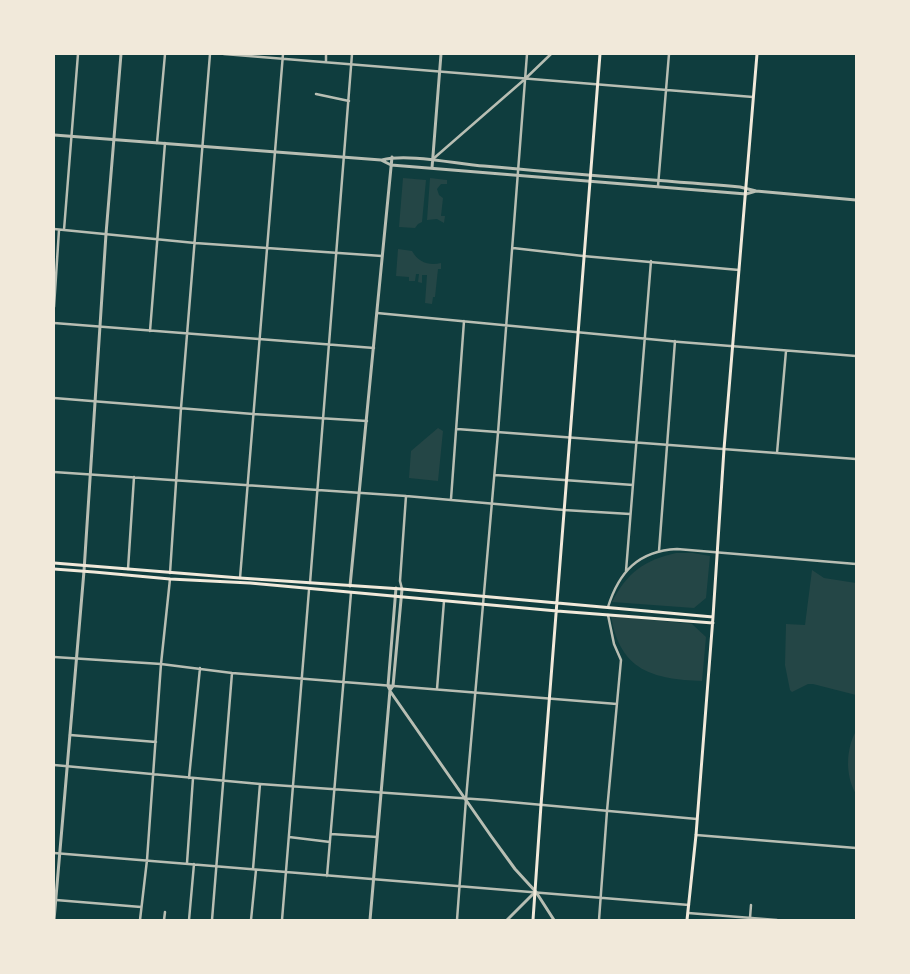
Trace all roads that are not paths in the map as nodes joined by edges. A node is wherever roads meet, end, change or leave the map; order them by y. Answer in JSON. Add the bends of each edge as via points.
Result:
{"nodes":[{"id":1,"x":78,"y":54,"type":"edge"},
{"id":2,"x":121,"y":54,"type":"edge"},
{"id":3,"x":165,"y":54,"type":"edge"},
{"id":4,"x":210,"y":54,"type":"edge"},
{"id":5,"x":224,"y":54,"type":"edge"},
{"id":6,"x":283,"y":54,"type":"edge"},
{"id":7,"x":326,"y":54,"type":"edge"},
{"id":8,"x":352,"y":54,"type":"edge"},
{"id":9,"x":441,"y":54,"type":"edge"},
{"id":10,"x":527,"y":54,"type":"edge"},
{"id":11,"x":551,"y":54,"type":"edge"},
{"id":12,"x":600,"y":54,"type":"edge"},
{"id":13,"x":669,"y":54,"type":"edge"},
{"id":14,"x":757,"y":54,"type":"edge"},
{"id":15,"x":282,"y":59,"type":"junction"},
{"id":16,"x":326,"y":63,"type":"junction"},
{"id":17,"x":352,"y":65,"type":"junction"},
{"id":18,"x":439,"y":71,"type":"junction"},
{"id":19,"x":525,"y":79,"type":"junction"},
{"id":20,"x":597,"y":84,"type":"junction"},
{"id":21,"x":666,"y":90,"type":"junction"},
{"id":22,"x":316,"y":94,"type":"dead end"},
{"id":23,"x":754,"y":97,"type":"junction"},
{"id":24,"x":349,"y":101,"type":"junction"},
{"id":25,"x":54,"y":135,"type":"edge"},
{"id":26,"x":72,"y":136,"type":"junction"},
{"id":27,"x":115,"y":140,"type":"junction"},
{"id":28,"x":157,"y":143,"type":"junction"},
{"id":29,"x":165,"y":143,"type":"junction"},
{"id":30,"x":203,"y":146,"type":"junction"},
{"id":31,"x":274,"y":152,"type":"junction"},
{"id":32,"x":344,"y":157,"type":"junction"},
{"id":33,"x":392,"y":157,"type":"junction"},
{"id":34,"x":381,"y":160,"type":"junction"},
{"id":35,"x":432,"y":160,"type":"junction"},
{"id":36,"x":391,"y":165,"type":"junction"},
{"id":37,"x":480,"y":166,"type":"junction"},
{"id":38,"x":432,"y":168,"type":"junction"},
{"id":39,"x":519,"y":169,"type":"junction"},
{"id":40,"x":479,"y":172,"type":"junction"},
{"id":41,"x":591,"y":175,"type":"junction"},
{"id":42,"x":519,"y":176,"type":"junction"},
{"id":43,"x":658,"y":180,"type":"junction"},
{"id":44,"x":590,"y":181,"type":"junction"},
{"id":45,"x":658,"y":186,"type":"junction"},
{"id":46,"x":746,"y":188,"type":"junction"},
{"id":47,"x":756,"y":191,"type":"junction"},
{"id":48,"x":746,"y":194,"type":"junction"},
{"id":49,"x":856,"y":200,"type":"edge"},
{"id":50,"x":54,"y":230,"type":"edge"},
{"id":51,"x":59,"y":230,"type":"junction"},
{"id":52,"x":64,"y":230,"type":"junction"},
{"id":53,"x":106,"y":234,"type":"junction"},
{"id":54,"x":157,"y":239,"type":"junction"},
{"id":55,"x":195,"y":242,"type":"junction"},
{"id":56,"x":267,"y":247,"type":"junction"},
{"id":57,"x":513,"y":248,"type":"junction"},
{"id":58,"x":336,"y":252,"type":"junction"},
{"id":59,"x":382,"y":256,"type":"junction"},
{"id":60,"x":583,"y":256,"type":"junction"},
{"id":61,"x":651,"y":261,"type":"junction"},
{"id":62,"x":739,"y":270,"type":"junction"},
{"id":63,"x":54,"y":307,"type":"edge"},
{"id":64,"x":377,"y":313,"type":"junction"},
{"id":65,"x":464,"y":321,"type":"junction"},
{"id":66,"x":54,"y":323,"type":"edge"},
{"id":67,"x":506,"y":325,"type":"junction"},
{"id":68,"x":99,"y":328,"type":"junction"},
{"id":69,"x":150,"y":331,"type":"junction"},
{"id":70,"x":577,"y":332,"type":"junction"},
{"id":71,"x":188,"y":334,"type":"junction"},
{"id":72,"x":646,"y":338,"type":"junction"},
{"id":73,"x":259,"y":339,"type":"junction"},
{"id":74,"x":675,"y":341,"type":"junction"},
{"id":75,"x":329,"y":344,"type":"junction"},
{"id":76,"x":733,"y":346,"type":"junction"},
{"id":77,"x":374,"y":348,"type":"junction"},
{"id":78,"x":786,"y":351,"type":"junction"},
{"id":79,"x":856,"y":356,"type":"edge"},
{"id":80,"x":54,"y":398,"type":"edge"},
{"id":81,"x":94,"y":401,"type":"junction"},
{"id":82,"x":181,"y":408,"type":"junction"},
{"id":83,"x":253,"y":414,"type":"junction"},
{"id":84,"x":323,"y":418,"type":"junction"},
{"id":85,"x":367,"y":421,"type":"junction"},
{"id":86,"x":457,"y":429,"type":"junction"},
{"id":87,"x":498,"y":433,"type":"junction"},
{"id":88,"x":570,"y":437,"type":"junction"},
{"id":89,"x":636,"y":443,"type":"junction"},
{"id":90,"x":666,"y":444,"type":"junction"},
{"id":91,"x":724,"y":449,"type":"junction"},
{"id":92,"x":777,"y":453,"type":"junction"},
{"id":93,"x":856,"y":460,"type":"edge"},
{"id":94,"x":54,"y":472,"type":"edge"},
{"id":95,"x":89,"y":474,"type":"junction"},
{"id":96,"x":495,"y":475,"type":"junction"},
{"id":97,"x":134,"y":477,"type":"junction"},
{"id":98,"x":176,"y":480,"type":"junction"},
{"id":99,"x":567,"y":480,"type":"junction"},
{"id":100,"x":633,"y":485,"type":"junction"},
{"id":101,"x":247,"y":486,"type":"junction"},
{"id":102,"x":317,"y":490,"type":"junction"},
{"id":103,"x":360,"y":493,"type":"junction"},
{"id":104,"x":406,"y":496,"type":"junction"},
{"id":105,"x":451,"y":499,"type":"junction"},
{"id":106,"x":492,"y":503,"type":"junction"},
{"id":107,"x":564,"y":510,"type":"junction"},
{"id":108,"x":630,"y":514,"type":"junction"},
{"id":109,"x":658,"y":552,"type":"junction"},
{"id":110,"x":717,"y":552,"type":"junction"},
{"id":111,"x":54,"y":563,"type":"edge"},
{"id":112,"x":84,"y":564,"type":"junction"},
{"id":113,"x":856,"y":564,"type":"edge"},
{"id":114,"x":128,"y":568,"type":"junction"},
{"id":115,"x":54,"y":570,"type":"edge"},
{"id":116,"x":626,"y":570,"type":"junction"},
{"id":117,"x":84,"y":571,"type":"junction"},
{"id":118,"x":170,"y":572,"type":"junction"},
{"id":119,"x":240,"y":578,"type":"junction"},
{"id":120,"x":170,"y":579,"type":"junction"},
{"id":121,"x":400,"y":581,"type":"junction"},
{"id":122,"x":310,"y":583,"type":"junction"},
{"id":123,"x":350,"y":586,"type":"junction"},
{"id":124,"x":396,"y":588,"type":"junction"},
{"id":125,"x":402,"y":589,"type":"junction"},
{"id":126,"x":309,"y":590,"type":"junction"},
{"id":127,"x":351,"y":593,"type":"junction"},
{"id":128,"x":484,"y":596,"type":"junction"},
{"id":129,"x":395,"y":597,"type":"junction"},
{"id":130,"x":401,"y":598,"type":"junction"},
{"id":131,"x":444,"y":601,"type":"junction"},
{"id":132,"x":557,"y":603,"type":"junction"},
{"id":133,"x":483,"y":605,"type":"junction"},
{"id":134,"x":608,"y":607,"type":"junction"},
{"id":135,"x":557,"y":612,"type":"junction"},
{"id":136,"x":607,"y":615,"type":"junction"},
{"id":137,"x":714,"y":617,"type":"junction"},
{"id":138,"x":713,"y":623,"type":"junction"},
{"id":139,"x":54,"y":657,"type":"edge"},
{"id":140,"x":76,"y":659,"type":"junction"},
{"id":141,"x":161,"y":664,"type":"junction"},
{"id":142,"x":200,"y":668,"type":"junction"},
{"id":143,"x":232,"y":673,"type":"junction"},
{"id":144,"x":302,"y":678,"type":"junction"},
{"id":145,"x":342,"y":682,"type":"junction"},
{"id":146,"x":390,"y":686,"type":"junction"},
{"id":147,"x":437,"y":689,"type":"junction"},
{"id":148,"x":390,"y":690,"type":"junction"},
{"id":149,"x":475,"y":692,"type":"junction"},
{"id":150,"x":549,"y":698,"type":"junction"},
{"id":151,"x":616,"y":704,"type":"junction"},
{"id":152,"x":70,"y":735,"type":"junction"},
{"id":153,"x":156,"y":742,"type":"junction"},
{"id":154,"x":54,"y":766,"type":"edge"},
{"id":155,"x":68,"y":767,"type":"junction"},
{"id":156,"x":154,"y":774,"type":"junction"},
{"id":157,"x":191,"y":778,"type":"junction"},
{"id":158,"x":223,"y":780,"type":"junction"},
{"id":159,"x":260,"y":784,"type":"junction"},
{"id":160,"x":292,"y":787,"type":"junction"},
{"id":161,"x":335,"y":789,"type":"junction"},
{"id":162,"x":380,"y":793,"type":"junction"},
{"id":163,"x":466,"y":799,"type":"junction"},
{"id":164,"x":541,"y":805,"type":"junction"},
{"id":165,"x":607,"y":811,"type":"junction"},
{"id":166,"x":697,"y":819,"type":"junction"},
{"id":167,"x":331,"y":834,"type":"junction"},
{"id":168,"x":696,"y":835,"type":"junction"},
{"id":169,"x":288,"y":838,"type":"junction"},
{"id":170,"x":377,"y":838,"type":"junction"},
{"id":171,"x":330,"y":842,"type":"junction"},
{"id":172,"x":856,"y":848,"type":"edge"},
{"id":173,"x":54,"y":853,"type":"edge"},
{"id":174,"x":60,"y":853,"type":"junction"},
{"id":175,"x":147,"y":860,"type":"junction"},
{"id":176,"x":187,"y":863,"type":"junction"},
{"id":177,"x":194,"y":864,"type":"junction"},
{"id":178,"x":216,"y":866,"type":"junction"},
{"id":179,"x":254,"y":870,"type":"junction"},
{"id":180,"x":286,"y":872,"type":"junction"},
{"id":181,"x":327,"y":876,"type":"junction"},
{"id":182,"x":374,"y":880,"type":"junction"},
{"id":183,"x":460,"y":886,"type":"junction"},
{"id":184,"x":536,"y":892,"type":"junction"},
{"id":185,"x":601,"y":898,"type":"junction"},
{"id":186,"x":56,"y":900,"type":"junction"},
{"id":187,"x":689,"y":905,"type":"junction"},
{"id":188,"x":751,"y":905,"type":"dead end"},
{"id":189,"x":141,"y":907,"type":"junction"},
{"id":190,"x":164,"y":912,"type":"dead end"},
{"id":191,"x":688,"y":913,"type":"junction"},
{"id":192,"x":750,"y":918,"type":"junction"},
{"id":193,"x":54,"y":920,"type":"edge"},
{"id":194,"x":140,"y":920,"type":"edge"},
{"id":195,"x":164,"y":920,"type":"edge"},
{"id":196,"x":189,"y":920,"type":"edge"},
{"id":197,"x":212,"y":920,"type":"edge"},
{"id":198,"x":252,"y":920,"type":"edge"},
{"id":199,"x":282,"y":920,"type":"edge"},
{"id":200,"x":370,"y":920,"type":"edge"},
{"id":201,"x":457,"y":920,"type":"edge"},
{"id":202,"x":507,"y":920,"type":"edge"},
{"id":203,"x":533,"y":920,"type":"edge"},
{"id":204,"x":554,"y":920,"type":"edge"},
{"id":205,"x":599,"y":920,"type":"edge"},
{"id":206,"x":688,"y":920,"type":"edge"},
{"id":207,"x":777,"y":920,"type":"edge"}],
"edges":[{"from":1,"to":26,"type":"street"},
{"from":2,"to":27,"type":"street"},
{"from":3,"to":28,"type":"street"},
{"from":4,"to":30,"type":"street"},
{"from":5,"to":15,"type":"street"},
{"from":6,"to":15,"type":"street"},
{"from":7,"to":16,"type":"street"},
{"from":8,"to":17,"type":"street"},
{"from":9,"to":18,"type":"street"},
{"from":10,"to":19,"type":"street"},
{"from":11,"to":19,"type":"street"},
{"from":12,"to":20,"type":"main road"},
{"from":13,"to":21,"type":"street"},
{"from":14,"to":23,"type":"main road"},
{"from":15,"to":16,"type":"street"},
{"from":15,"to":31,"type":"street"},
{"from":16,"to":17,"type":"street"},
{"from":17,"to":18,"type":"street"},
{"from":17,"to":24,"type":"street"},
{"from":18,"to":19,"type":"street"},
{"from":18,"to":35,"type":"street"},
{"from":19,"to":20,"type":"street"},
{"from":19,"to":35,"type":"street"},
{"from":19,"to":39,"type":"street"},
{"from":20,"to":21,"type":"street"},
{"from":20,"to":41,"type":"main road"},
{"from":21,"to":23,"type":"street"},
{"from":21,"to":43,"type":"street"},
{"from":22,"to":24,"type":"street"},
{"from":23,"to":46,"type":"main road"},
{"from":24,"to":32,"type":"street"},
{"from":25,"to":26,"type":"street"},
{"from":26,"to":27,"type":"street"},
{"from":26,"to":52,"type":"street"},
{"from":27,"to":28,"type":"street"},
{"from":27,"to":53,"type":"street"},
{"from":28,"to":29,"type":"street"},
{"from":29,"to":30,"type":"street"},
{"from":29,"to":54,"type":"street"},
{"from":30,"to":31,"type":"street"},
{"from":30,"to":55,"type":"street"},
{"from":31,"to":32,"type":"street"},
{"from":31,"to":56,"type":"street"},
{"from":32,"to":34,"type":"street"},
{"from":32,"to":58,"type":"street"},
{"from":33,"to":34,"type":"street"},
{"from":33,"to":35,"type":"street"},
{"from":33,"to":36,"type":"street"},
{"from":34,"to":36,"type":"street"},
{"from":35,"to":37,"type":"street"},
{"from":35,"to":38,"type":"street"},
{"from":36,"to":38,"type":"street"},
{"from":36,"to":59,"type":"street"},
{"from":37,"to":39,"type":"street"},
{"from":37,"to":40,"type":"street"},
{"from":38,"to":40,"type":"street"},
{"from":39,"to":41,"type":"street"},
{"from":39,"to":42,"type":"street"},
{"from":40,"to":42,"type":"street"},
{"from":41,"to":43,"type":"street"},
{"from":41,"to":44,"type":"main road"},
{"from":42,"to":44,"type":"street"},
{"from":42,"to":57,"type":"street"},
{"from":43,"to":45,"type":"street"},
{"from":43,"to":46,"type":"street"},
{"from":44,"to":45,"type":"street"},
{"from":44,"to":60,"type":"main road"},
{"from":45,"to":48,"type":"street"},
{"from":46,"to":47,"type":"street"},
{"from":46,"to":48,"type":"main road"},
{"from":47,"to":48,"type":"street"},
{"from":47,"to":49,"type":"street"},
{"from":48,"to":62,"type":"main road"},
{"from":50,"to":51,"type":"street"},
{"from":51,"to":52,"type":"street"},
{"from":51,"to":63,"type":"street"},
{"from":52,"to":53,"type":"street"},
{"from":53,"to":54,"type":"street"},
{"from":53,"to":68,"type":"street"},
{"from":54,"to":55,"type":"street"},
{"from":54,"to":69,"type":"street"},
{"from":55,"to":56,"type":"street"},
{"from":55,"to":71,"type":"street"},
{"from":56,"to":58,"type":"street"},
{"from":56,"to":73,"type":"street"},
{"from":57,"to":60,"type":"street"},
{"from":57,"to":67,"type":"street"},
{"from":58,"to":59,"type":"street"},
{"from":58,"to":75,"type":"street"},
{"from":59,"to":64,"type":"street"},
{"from":60,"to":61,"type":"street"},
{"from":60,"to":70,"type":"main road"},
{"from":61,"to":62,"type":"street"},
{"from":61,"to":72,"type":"street"},
{"from":62,"to":76,"type":"main road"},
{"from":64,"to":65,"type":"street"},
{"from":64,"to":77,"type":"street"},
{"from":65,"to":67,"type":"street"},
{"from":65,"to":86,"type":"street"},
{"from":66,"to":68,"type":"street"},
{"from":67,"to":70,"type":"street"},
{"from":67,"to":87,"type":"street"},
{"from":68,"to":69,"type":"street"},
{"from":68,"to":81,"type":"street"},
{"from":69,"to":71,"type":"street"},
{"from":70,"to":72,"type":"street"},
{"from":70,"to":88,"type":"main road"},
{"from":71,"to":73,"type":"street"},
{"from":71,"to":82,"type":"street"},
{"from":72,"to":74,"type":"street"},
{"from":72,"to":89,"type":"street"},
{"from":73,"to":75,"type":"street"},
{"from":73,"to":83,"type":"street"},
{"from":74,"to":76,"type":"street"},
{"from":74,"to":90,"type":"street"},
{"from":75,"to":77,"type":"street"},
{"from":75,"to":84,"type":"street"},
{"from":76,"to":78,"type":"street"},
{"from":76,"to":91,"type":"main road"},
{"from":77,"to":85,"type":"street"},
{"from":78,"to":79,"type":"street"},
{"from":78,"to":92,"type":"street"},
{"from":80,"to":81,"type":"street"},
{"from":81,"to":82,"type":"street"},
{"from":81,"to":95,"type":"street"},
{"from":82,"to":83,"type":"street"},
{"from":82,"to":98,"type":"street"},
{"from":83,"to":84,"type":"street"},
{"from":83,"to":101,"type":"street"},
{"from":84,"to":85,"type":"street"},
{"from":84,"to":102,"type":"street"},
{"from":85,"to":103,"type":"street"},
{"from":86,"to":87,"type":"street"},
{"from":86,"to":105,"type":"street"},
{"from":87,"to":88,"type":"street"},
{"from":87,"to":96,"type":"street"},
{"from":88,"to":89,"type":"street"},
{"from":88,"to":99,"type":"main road"},
{"from":89,"to":90,"type":"street"},
{"from":89,"to":100,"type":"street"},
{"from":90,"to":91,"type":"street"},
{"from":90,"to":109,"type":"street"},
{"from":91,"to":92,"type":"street"},
{"from":91,"to":110,"type":"main road"},
{"from":92,"to":93,"type":"street"},
{"from":94,"to":95,"type":"street"},
{"from":95,"to":97,"type":"street"},
{"from":95,"to":112,"type":"street"},
{"from":96,"to":99,"type":"street"},
{"from":96,"to":106,"type":"street"},
{"from":97,"to":98,"type":"street"},
{"from":97,"to":114,"type":"street"},
{"from":98,"to":101,"type":"street"},
{"from":98,"to":118,"type":"street"},
{"from":99,"to":100,"type":"street"},
{"from":99,"to":107,"type":"main road"},
{"from":100,"to":108,"type":"street"},
{"from":101,"to":102,"type":"street"},
{"from":101,"to":119,"type":"street"},
{"from":102,"to":103,"type":"street"},
{"from":102,"to":122,"type":"street"},
{"from":103,"to":104,"type":"street"},
{"from":103,"to":123,"type":"street"},
{"from":104,"to":105,"type":"street"},
{"from":104,"to":121,"type":"street"},
{"from":105,"to":106,"type":"street"},
{"from":106,"to":107,"type":"street"},
{"from":106,"to":128,"type":"street"},
{"from":107,"to":108,"type":"street"},
{"from":107,"to":132,"type":"main road"},
{"from":108,"to":116,"type":"street"},
{"from":109,"to":110,"type":"street","via":[[677,549]]},
{"from":109,"to":116,"type":"street"},
{"from":110,"to":113,"type":"street"},
{"from":110,"to":137,"type":"main road"},
{"from":111,"to":112,"type":"main road"},
{"from":112,"to":114,"type":"main road"},
{"from":112,"to":117,"type":"street"},
{"from":114,"to":118,"type":"main road"},
{"from":115,"to":117,"type":"main road"},
{"from":116,"to":134,"type":"street"},
{"from":117,"to":120,"type":"main road"},
{"from":117,"to":140,"type":"street"},
{"from":118,"to":119,"type":"main road"},
{"from":119,"to":122,"type":"main road"},
{"from":120,"to":126,"type":"main road"},
{"from":120,"to":141,"type":"street"},
{"from":121,"to":124,"type":"street"},
{"from":121,"to":125,"type":"street"},
{"from":122,"to":123,"type":"main road"},
{"from":123,"to":124,"type":"main road"},
{"from":124,"to":125,"type":"main road"},
{"from":124,"to":129,"type":"street"},
{"from":125,"to":128,"type":"main road"},
{"from":125,"to":130,"type":"street"},
{"from":126,"to":127,"type":"main road"},
{"from":126,"to":144,"type":"street"},
{"from":127,"to":129,"type":"main road"},
{"from":127,"to":145,"type":"street"},
{"from":128,"to":132,"type":"main road"},
{"from":128,"to":133,"type":"street"},
{"from":129,"to":130,"type":"main road"},
{"from":129,"to":146,"type":"street"},
{"from":130,"to":131,"type":"main road"},
{"from":130,"to":146,"type":"street"},
{"from":131,"to":133,"type":"main road"},
{"from":131,"to":147,"type":"street"},
{"from":132,"to":134,"type":"main road"},
{"from":132,"to":135,"type":"main road"},
{"from":133,"to":135,"type":"main road"},
{"from":133,"to":149,"type":"street"},
{"from":134,"to":137,"type":"main road"},
{"from":135,"to":136,"type":"main road"},
{"from":135,"to":150,"type":"main road"},
{"from":136,"to":138,"type":"main road"},
{"from":136,"to":151,"type":"street","via":[[621,660]]},
{"from":137,"to":138,"type":"main road"},
{"from":138,"to":166,"type":"main road"},
{"from":139,"to":140,"type":"street"},
{"from":140,"to":141,"type":"street"},
{"from":140,"to":152,"type":"street"},
{"from":141,"to":142,"type":"street"},
{"from":141,"to":153,"type":"street"},
{"from":142,"to":143,"type":"street"},
{"from":142,"to":157,"type":"street"},
{"from":143,"to":144,"type":"street"},
{"from":143,"to":158,"type":"street"},
{"from":144,"to":145,"type":"street"},
{"from":144,"to":160,"type":"street"},
{"from":145,"to":146,"type":"street"},
{"from":145,"to":161,"type":"street"},
{"from":146,"to":147,"type":"street"},
{"from":146,"to":148,"type":"street"},
{"from":147,"to":149,"type":"street"},
{"from":148,"to":162,"type":"street"},
{"from":148,"to":163,"type":"street"},
{"from":149,"to":150,"type":"street"},
{"from":149,"to":163,"type":"street"},
{"from":150,"to":151,"type":"street"},
{"from":150,"to":164,"type":"main road"},
{"from":151,"to":165,"type":"street"},
{"from":152,"to":153,"type":"street"},
{"from":152,"to":155,"type":"street"},
{"from":153,"to":156,"type":"street"},
{"from":154,"to":155,"type":"street"},
{"from":155,"to":156,"type":"street"},
{"from":155,"to":174,"type":"street"},
{"from":156,"to":157,"type":"street"},
{"from":156,"to":175,"type":"street"},
{"from":157,"to":158,"type":"street"},
{"from":157,"to":176,"type":"street"},
{"from":158,"to":159,"type":"street"},
{"from":158,"to":178,"type":"street"},
{"from":159,"to":160,"type":"street"},
{"from":159,"to":179,"type":"street"},
{"from":160,"to":161,"type":"street"},
{"from":160,"to":169,"type":"street"},
{"from":161,"to":162,"type":"street"},
{"from":161,"to":167,"type":"street"},
{"from":162,"to":163,"type":"street"},
{"from":162,"to":170,"type":"street"},
{"from":163,"to":164,"type":"street"},
{"from":163,"to":183,"type":"street"},
{"from":163,"to":184,"type":"street","via":[[515,869]]},
{"from":164,"to":165,"type":"street"},
{"from":164,"to":184,"type":"main road"},
{"from":165,"to":166,"type":"street"},
{"from":165,"to":185,"type":"street"},
{"from":166,"to":168,"type":"main road"},
{"from":167,"to":170,"type":"street"},
{"from":167,"to":171,"type":"street"},
{"from":168,"to":172,"type":"street"},
{"from":168,"to":187,"type":"main road"},
{"from":169,"to":171,"type":"street"},
{"from":169,"to":180,"type":"street"},
{"from":170,"to":182,"type":"street"},
{"from":171,"to":181,"type":"street"},
{"from":173,"to":174,"type":"street"},
{"from":174,"to":175,"type":"street"},
{"from":174,"to":186,"type":"street"},
{"from":175,"to":176,"type":"street"},
{"from":175,"to":189,"type":"street"},
{"from":176,"to":177,"type":"street"},
{"from":177,"to":178,"type":"street"},
{"from":177,"to":196,"type":"street"},
{"from":178,"to":179,"type":"street"},
{"from":178,"to":197,"type":"street"},
{"from":179,"to":180,"type":"street"},
{"from":179,"to":198,"type":"street"},
{"from":180,"to":181,"type":"street"},
{"from":180,"to":199,"type":"street"},
{"from":181,"to":182,"type":"street"},
{"from":182,"to":183,"type":"street"},
{"from":182,"to":200,"type":"street"},
{"from":183,"to":184,"type":"street"},
{"from":183,"to":201,"type":"street"},
{"from":184,"to":185,"type":"street"},
{"from":184,"to":202,"type":"street"},
{"from":184,"to":203,"type":"main road"},
{"from":184,"to":204,"type":"street"},
{"from":185,"to":187,"type":"street"},
{"from":185,"to":205,"type":"street"},
{"from":186,"to":189,"type":"street"},
{"from":186,"to":193,"type":"street"},
{"from":187,"to":191,"type":"main road"},
{"from":188,"to":192,"type":"street"},
{"from":189,"to":194,"type":"street"},
{"from":190,"to":195,"type":"street"},
{"from":191,"to":192,"type":"street"},
{"from":191,"to":206,"type":"main road"},
{"from":192,"to":207,"type":"street"}]}
